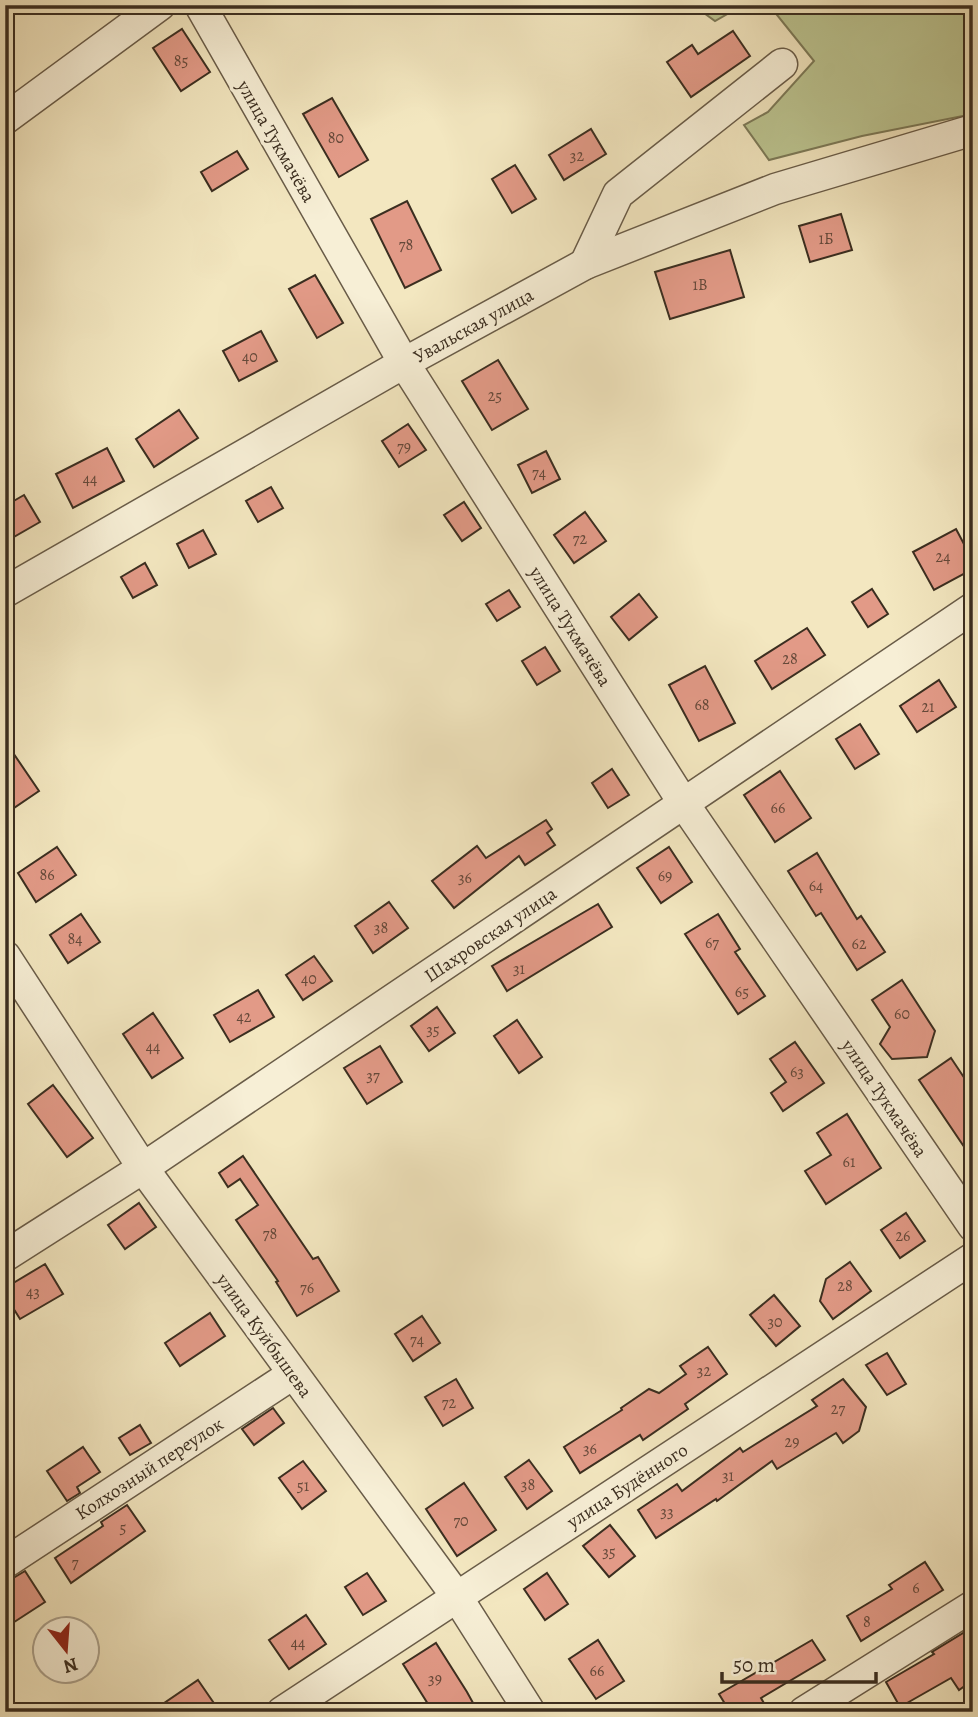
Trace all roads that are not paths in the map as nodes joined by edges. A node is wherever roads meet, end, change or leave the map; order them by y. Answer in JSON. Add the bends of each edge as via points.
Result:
{"nodes":[{"id":1,"x":160,"y":5,"type":"edge"},
{"id":2,"x":200,"y":5,"type":"edge"},
{"id":3,"x":782,"y":64,"type":"dead end"},
{"id":4,"x":5,"y":119,"type":"edge"},
{"id":5,"x":973,"y":130,"type":"edge"},
{"id":6,"x":584,"y":264,"type":"junction"},
{"id":7,"x":404,"y":363,"type":"junction"},
{"id":8,"x":5,"y":592,"type":"edge"},
{"id":9,"x":973,"y":608,"type":"edge"},
{"id":10,"x":684,"y":804,"type":"junction"},
{"id":11,"x":5,"y":956,"type":"edge"},
{"id":12,"x":143,"y":1168,"type":"junction"},
{"id":13,"x":973,"y":1226,"type":"edge"},
{"id":14,"x":5,"y":1256,"type":"edge"},
{"id":15,"x":973,"y":1258,"type":"edge"},
{"id":16,"x":293,"y":1374,"type":"junction"},
{"id":17,"x":5,"y":1563,"type":"edge"},
{"id":18,"x":457,"y":1597,"type":"junction"},
{"id":19,"x":973,"y":1606,"type":"edge"},
{"id":20,"x":282,"y":1712,"type":"edge"},
{"id":21,"x":530,"y":1712,"type":"edge"},
{"id":22,"x":804,"y":1712,"type":"edge"}],
"edges":[{"from":1,"to":4,"type":"street"},
{"from":2,"to":7,"type":"street","name":"улица Тукмачёва"},
{"from":3,"to":6,"type":"street","via":[[618,194]]},
{"from":5,"to":6,"type":"street","name":"Увальская улица","via":[[775,189]]},
{"from":6,"to":7,"type":"street","name":"Увальская улица"},
{"from":7,"to":8,"type":"street","name":"Увальская улица"},
{"from":7,"to":10,"type":"street","name":"улица Тукмачёва"},
{"from":9,"to":10,"type":"street","name":"Шахровская улица"},
{"from":10,"to":12,"type":"street","name":"Шахровская улица"},
{"from":10,"to":13,"type":"street","name":"улица Тукмачёва"},
{"from":11,"to":12,"type":"street","name":"улица Куйбышева"},
{"from":12,"to":14,"type":"street","name":"Шахровская улица"},
{"from":12,"to":16,"type":"street","name":"улица Куйбышева"},
{"from":15,"to":18,"type":"street","name":"улица Будённого"},
{"from":16,"to":17,"type":"street","name":"Колхозный переулок"},
{"from":16,"to":18,"type":"street","name":"улица Куйбышева"},
{"from":18,"to":20,"type":"street","name":"улица Будённого"},
{"from":18,"to":21,"type":"street","name":"улица Куйбышева"},
{"from":19,"to":22,"type":"street"}]}
